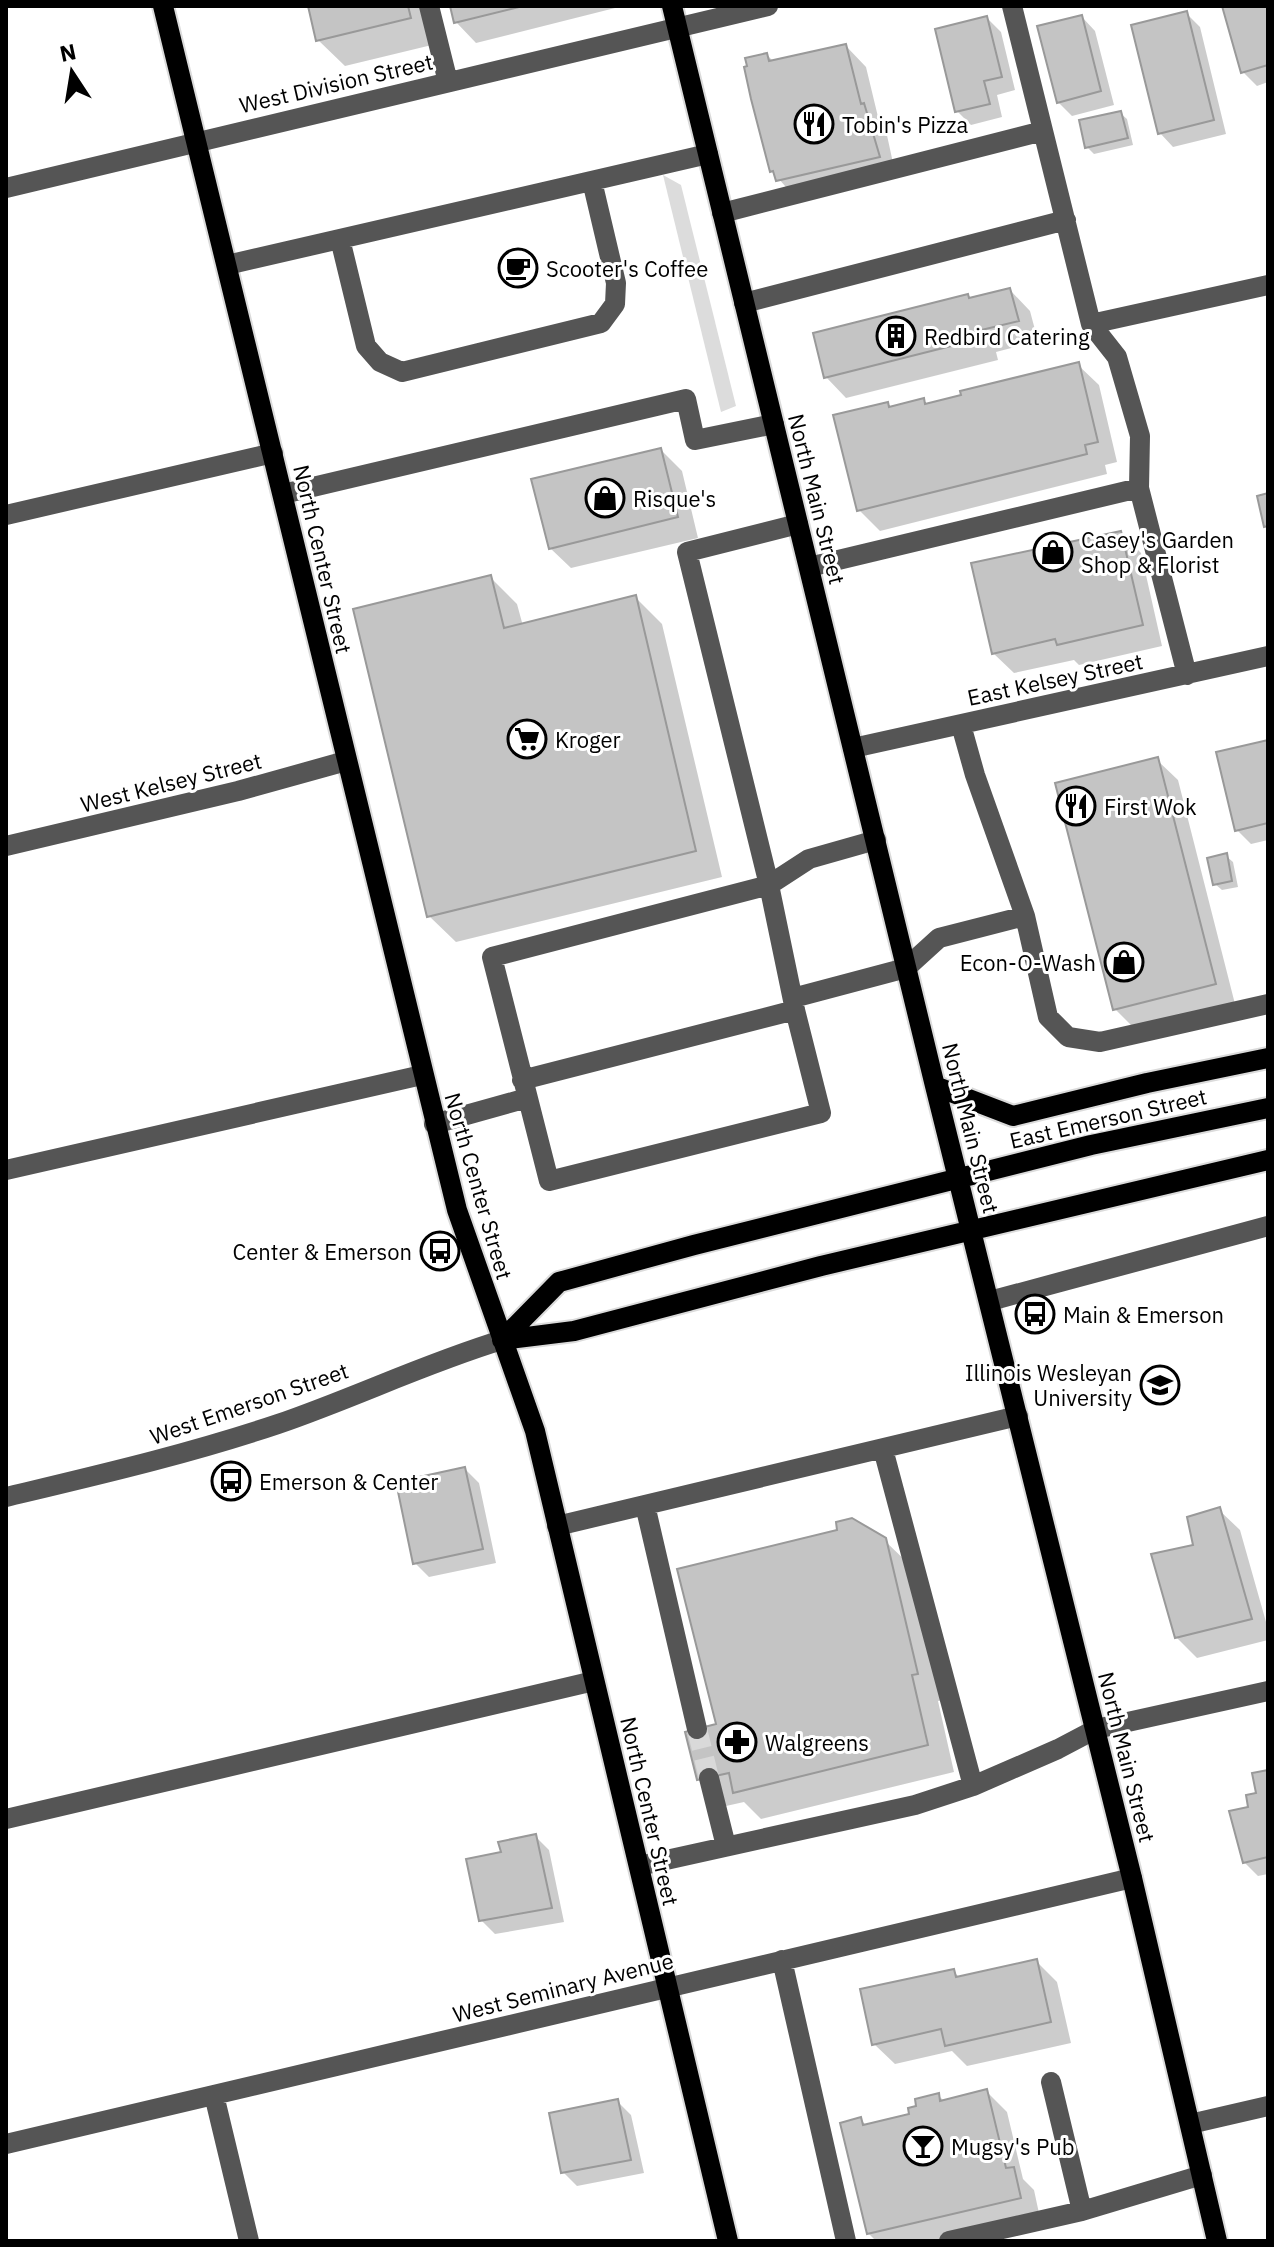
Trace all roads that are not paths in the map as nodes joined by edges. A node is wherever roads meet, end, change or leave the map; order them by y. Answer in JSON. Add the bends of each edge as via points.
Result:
{"nodes":[{"id":1,"x":163,"y":6,"type":"edge"},
{"id":2,"x":429,"y":6,"type":"edge"},
{"id":3,"x":672,"y":6,"type":"edge"},
{"id":4,"x":768,"y":6,"type":"edge"},
{"id":5,"x":1012,"y":6,"type":"edge"},
{"id":6,"x":677,"y":28,"type":"junction"},
{"id":7,"x":448,"y":82,"type":"junction"},
{"id":8,"x":1043,"y":131,"type":"junction"},
{"id":9,"x":196,"y":141,"type":"junction"},
{"id":10,"x":708,"y":154,"type":"junction"},
{"id":11,"x":592,"y":181,"type":"junction"},
{"id":12,"x":6,"y":188,"type":"edge"},
{"id":13,"x":722,"y":213,"type":"junction"},
{"id":14,"x":1066,"y":220,"type":"junction"},
{"id":15,"x":340,"y":239,"type":"junction"},
{"id":16,"x":227,"y":265,"type":"junction"},
{"id":17,"x":1268,"y":285,"type":"edge"},
{"id":18,"x":744,"y":303,"type":"junction"},
{"id":19,"x":1091,"y":324,"type":"junction"},
{"id":20,"x":774,"y":424,"type":"junction"},
{"id":21,"x":273,"y":453,"type":"junction"},
{"id":22,"x":1139,"y":488,"type":"junction"},
{"id":23,"x":283,"y":494,"type":"junction"},
{"id":24,"x":6,"y":515,"type":"edge"},
{"id":25,"x":798,"y":524,"type":"junction"},
{"id":26,"x":809,"y":567,"type":"junction"},
{"id":27,"x":1268,"y":656,"type":"edge"},
{"id":28,"x":1187,"y":675,"type":"junction"},
{"id":29,"x":961,"y":725,"type":"junction"},
{"id":30,"x":853,"y":748,"type":"junction"},
{"id":31,"x":346,"y":761,"type":"junction"},
{"id":32,"x":876,"y":840,"type":"junction"},
{"id":33,"x":6,"y":846,"type":"edge"},
{"id":34,"x":769,"y":885,"type":"junction"},
{"id":35,"x":1025,"y":916,"type":"junction"},
{"id":36,"x":906,"y":968,"type":"junction"},
{"id":37,"x":794,"y":1004,"type":"junction"},
{"id":38,"x":1268,"y":1004,"type":"edge"},
{"id":39,"x":1268,"y":1058,"type":"edge"},
{"id":40,"x":422,"y":1075,"type":"junction"},
{"id":41,"x":935,"y":1086,"type":"junction"},
{"id":42,"x":524,"y":1089,"type":"junction"},
{"id":43,"x":1268,"y":1108,"type":"edge"},
{"id":44,"x":434,"y":1124,"type":"junction"},
{"id":45,"x":1268,"y":1160,"type":"edge"},
{"id":46,"x":6,"y":1170,"type":"edge"},
{"id":47,"x":959,"y":1177,"type":"junction"},
{"id":48,"x":1268,"y":1226,"type":"edge"},
{"id":49,"x":973,"y":1230,"type":"junction"},
{"id":50,"x":990,"y":1301,"type":"junction"},
{"id":51,"x":502,"y":1340,"type":"junction"},
{"id":52,"x":1018,"y":1416,"type":"junction"},
{"id":53,"x":883,"y":1449,"type":"junction"},
{"id":54,"x":6,"y":1497,"type":"edge"},
{"id":55,"x":645,"y":1505,"type":"junction"},
{"id":56,"x":557,"y":1526,"type":"junction"},
{"id":57,"x":594,"y":1681,"type":"junction"},
{"id":58,"x":1268,"y":1691,"type":"edge"},
{"id":59,"x":697,"y":1729,"type":"tunnel mouth"},
{"id":60,"x":1096,"y":1729,"type":"junction"},
{"id":61,"x":709,"y":1778,"type":"tunnel mouth"},
{"id":62,"x":973,"y":1786,"type":"junction"},
{"id":63,"x":6,"y":1819,"type":"edge"},
{"id":64,"x":726,"y":1846,"type":"junction"},
{"id":65,"x":639,"y":1866,"type":"junction"},
{"id":66,"x":1132,"y":1878,"type":"junction"},
{"id":67,"x":782,"y":1960,"type":"junction"},
{"id":68,"x":668,"y":1987,"type":"junction"},
{"id":69,"x":1051,"y":2082,"type":"dead end"},
{"id":70,"x":214,"y":2095,"type":"junction"},
{"id":71,"x":1268,"y":2106,"type":"edge"},
{"id":72,"x":1190,"y":2124,"type":"junction"},
{"id":73,"x":6,"y":2144,"type":"edge"},
{"id":74,"x":1202,"y":2175,"type":"junction"},
{"id":75,"x":1082,"y":2211,"type":"junction"},
{"id":76,"x":249,"y":2241,"type":"edge"},
{"id":77,"x":728,"y":2241,"type":"edge"},
{"id":78,"x":846,"y":2241,"type":"edge"},
{"id":79,"x":949,"y":2241,"type":"edge"},
{"id":80,"x":1217,"y":2241,"type":"edge"}],
"edges":[{"from":1,"to":9,"type":"main road","name":"North Center Street"},
{"from":2,"to":7,"type":"street"},
{"from":3,"to":6,"type":"main road","name":"North Main Street"},
{"from":4,"to":6,"type":"street","name":"West Division Street"},
{"from":5,"to":8,"type":"street"},
{"from":6,"to":7,"type":"street","name":"West Division Street"},
{"from":6,"to":10,"type":"main road","name":"North Main Street"},
{"from":7,"to":9,"type":"street","name":"West Division Street"},
{"from":8,"to":13,"type":"street"},
{"from":8,"to":14,"type":"street"},
{"from":9,"to":12,"type":"street","name":"West Division Street"},
{"from":9,"to":16,"type":"main road","name":"North Center Street"},
{"from":10,"to":11,"type":"street"},
{"from":10,"to":13,"type":"main road","name":"North Main Street"},
{"from":11,"to":15,"type":"street"},
{"from":11,"to":15,"type":"street","via":[[616,283],[615,304],[601,323],[402,372],[380,362],[366,346]]},
{"from":13,"to":18,"type":"main road","name":"North Main Street"},
{"from":14,"to":18,"type":"street"},
{"from":14,"to":19,"type":"street"},
{"from":15,"to":16,"type":"street"},
{"from":16,"to":21,"type":"main road","name":"North Center Street"},
{"from":17,"to":19,"type":"street"},
{"from":18,"to":20,"type":"main road","name":"North Main Street"},
{"from":19,"to":22,"type":"street","via":[[1121,370],[1140,436]]},
{"from":20,"to":23,"type":"street","via":[[695,440],[686,399]]},
{"from":20,"to":25,"type":"main road","name":"North Main Street"},
{"from":21,"to":23,"type":"main road","name":"North Center Street"},
{"from":21,"to":24,"type":"street"},
{"from":22,"to":26,"type":"street"},
{"from":22,"to":28,"type":"street"},
{"from":23,"to":31,"type":"main road","name":"North Center Street"},
{"from":25,"to":26,"type":"main road","name":"North Main Street"},
{"from":25,"to":34,"type":"street","via":[[687,552]]},
{"from":26,"to":30,"type":"main road","name":"North Main Street"},
{"from":27,"to":28,"type":"street","name":"East Kelsey Street"},
{"from":28,"to":29,"type":"street","name":"East Kelsey Street"},
{"from":29,"to":30,"type":"street","name":"East Kelsey Street"},
{"from":29,"to":35,"type":"street"},
{"from":30,"to":32,"type":"main road","name":"North Main Street"},
{"from":31,"to":33,"type":"street","name":"West Kelsey Street"},
{"from":31,"to":40,"type":"main road","name":"North Center Street"},
{"from":32,"to":34,"type":"street","via":[[809,859]]},
{"from":32,"to":36,"type":"main road","name":"North Main Street"},
{"from":34,"to":37,"type":"street"},
{"from":34,"to":42,"type":"street","via":[[492,957]]},
{"from":35,"to":36,"type":"street","via":[[939,938]]},
{"from":35,"to":38,"type":"street","via":[[1048,1017],[1068,1037],[1100,1042]]},
{"from":36,"to":37,"type":"street"},
{"from":36,"to":41,"type":"main road","name":"North Main Street"},
{"from":37,"to":42,"type":"street"},
{"from":37,"to":42,"type":"street","via":[[821,1113],[549,1181]]},
{"from":39,"to":41,"type":"main road","via":[[1013,1116]]},
{"from":40,"to":44,"type":"main road","name":"North Center Street"},
{"from":40,"to":46,"type":"street"},
{"from":41,"to":47,"type":"main road","name":"North Main Street"},
{"from":42,"to":44,"type":"street"},
{"from":43,"to":47,"type":"main road","name":"East Emerson Street"},
{"from":44,"to":51,"type":"main road","name":"North Center Street"},
{"from":45,"to":49,"type":"main road"},
{"from":47,"to":49,"type":"main road","name":"North Main Street"},
{"from":47,"to":51,"type":"main road","name":"West Emerson Street","via":[[559,1282]]},
{"from":48,"to":50,"type":"street"},
{"from":49,"to":50,"type":"main road","name":"North Main Street"},
{"from":49,"to":51,"type":"main road","name":"West Emerson Street","via":[[574,1331]]},
{"from":50,"to":52,"type":"main road","name":"North Main Street"},
{"from":51,"to":54,"type":"street","name":"West Emerson Street","via":[[281,1423],[175,1456]]},
{"from":51,"to":56,"type":"main road","name":"North Center Street","via":[[535,1431]]},
{"from":52,"to":53,"type":"street"},
{"from":52,"to":60,"type":"main road","name":"North Main Street"},
{"from":53,"to":55,"type":"street"},
{"from":53,"to":62,"type":"street"},
{"from":55,"to":56,"type":"street"},
{"from":55,"to":59,"type":"street"},
{"from":56,"to":57,"type":"main road","name":"North Center Street"},
{"from":57,"to":63,"type":"street"},
{"from":57,"to":65,"type":"main road","name":"North Center Street"},
{"from":58,"to":60,"type":"street"},
{"from":60,"to":62,"type":"street"},
{"from":60,"to":66,"type":"main road","name":"North Main Street"},
{"from":61,"to":64,"type":"street"},
{"from":62,"to":64,"type":"street","via":[[915,1805]]},
{"from":64,"to":65,"type":"street"},
{"from":65,"to":68,"type":"main road","name":"North Center Street"},
{"from":66,"to":67,"type":"street","name":"West Seminary Avenue"},
{"from":66,"to":72,"type":"main road","name":"North Main Street"},
{"from":67,"to":68,"type":"street","name":"West Seminary Avenue"},
{"from":67,"to":78,"type":"street"},
{"from":68,"to":70,"type":"street","name":"West Seminary Avenue"},
{"from":68,"to":77,"type":"main road","name":"North Center Street"},
{"from":69,"to":75,"type":"street"},
{"from":70,"to":73,"type":"street","name":"West Seminary Avenue"},
{"from":70,"to":76,"type":"street"},
{"from":71,"to":72,"type":"street"},
{"from":72,"to":74,"type":"main road","name":"North Main Street"},
{"from":74,"to":75,"type":"street"},
{"from":74,"to":80,"type":"main road","name":"North Main Street"},
{"from":75,"to":79,"type":"street"}]}
